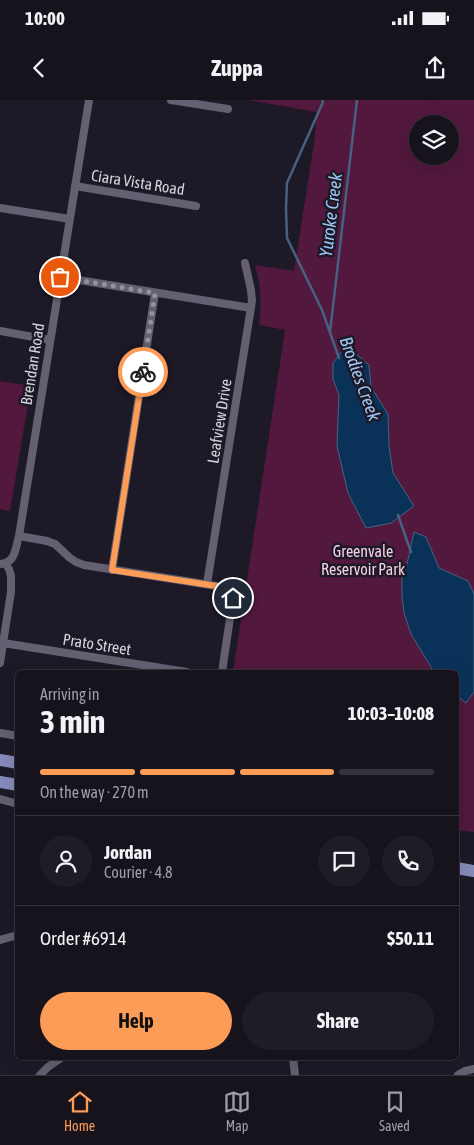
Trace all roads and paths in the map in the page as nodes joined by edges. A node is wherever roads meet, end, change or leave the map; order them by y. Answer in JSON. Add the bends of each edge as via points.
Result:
{"nodes":[{"id":1,"x":89,"y":100,"type":"edge"},
{"id":2,"x":171,"y":100,"type":"edge"},
{"id":3,"x":228,"y":109,"type":"dead end"},
{"id":4,"x":75,"y":186,"type":"junction"},
{"id":5,"x":196,"y":206,"type":"dead end"},
{"id":6,"x":0,"y":208,"type":"edge"},
{"id":7,"x":70,"y":219,"type":"junction"},
{"id":8,"x":245,"y":263,"type":"dead end"},
{"id":9,"x":60,"y":277,"type":"junction"},
{"id":10,"x":155,"y":293,"type":"junction"},
{"id":11,"x":251,"y":308,"type":"junction"},
{"id":12,"x":0,"y":331,"type":"edge"},
{"id":13,"x":50,"y":340,"type":"junction"},
{"id":14,"x":19,"y":536,"type":"junction"},
{"id":15,"x":3,"y":564,"type":"edge"},
{"id":16,"x":112,"y":570,"type":"junction"},
{"id":17,"x":207,"y":584,"type":"junction"},
{"id":18,"x":3,"y":643,"type":"junction"},
{"id":19,"x":0,"y":663,"type":"edge"},
{"id":20,"x":174,"y":670,"type":"edge"},
{"id":21,"x":222,"y":670,"type":"edge"},
{"id":22,"x":0,"y":734,"type":"edge"},
{"id":23,"x":15,"y":736,"type":"edge"},
{"id":24,"x":0,"y":760,"type":"edge"},
{"id":25,"x":15,"y":762,"type":"edge"},
{"id":26,"x":0,"y":782,"type":"edge"},
{"id":27,"x":15,"y":784,"type":"edge"},
{"id":28,"x":0,"y":799,"type":"edge"},
{"id":29,"x":15,"y":803,"type":"edge"},
{"id":30,"x":459,"y":868,"type":"edge"},
{"id":31,"x":474,"y":871,"type":"edge"},
{"id":32,"x":15,"y":936,"type":"edge"},
{"id":33,"x":0,"y":940,"type":"edge"},
{"id":34,"x":58,"y":1060,"type":"edge"},
{"id":35,"x":293,"y":1060,"type":"edge"},
{"id":36,"x":474,"y":1068,"type":"edge"},
{"id":37,"x":40,"y":1075,"type":"edge"},
{"id":38,"x":295,"y":1075,"type":"edge"},
{"id":39,"x":458,"y":1075,"type":"edge"}],
"edges":[{"from":1,"to":4,"type":"street","name":"Brendan Road"},
{"from":2,"to":3,"type":"street"},
{"from":4,"to":5,"type":"street","name":"Ciara Vista Road"},
{"from":4,"to":7,"type":"street","name":"Brendan Road"},
{"from":6,"to":7,"type":"street"},
{"from":7,"to":9,"type":"street","name":"Brendan Road"},
{"from":8,"to":11,"type":"street","name":"Leafview Drive"},
{"from":9,"to":10,"type":"street"},
{"from":9,"to":13,"type":"street","name":"Brendan Road"},
{"from":10,"to":11,"type":"street"},
{"from":10,"to":16,"type":"street"},
{"from":11,"to":17,"type":"street","name":"Leafview Drive"},
{"from":12,"to":13,"type":"street"},
{"from":13,"to":14,"type":"street","name":"Brendan Road"},
{"from":14,"to":15,"type":"street","name":"Brendan Road","via":[[13,558]]},
{"from":14,"to":16,"type":"street","via":[[47,541],[76,562]]},
{"from":15,"to":18,"type":"street","via":[[11,576],[11,592]]},
{"from":16,"to":17,"type":"street"},
{"from":17,"to":21,"type":"street","via":[[223,587],[233,598]]},
{"from":18,"to":19,"type":"street"},
{"from":18,"to":20,"type":"street","name":"Prato Street"},
{"from":22,"to":23,"type":"street"},
{"from":24,"to":25,"type":"main road"},
{"from":26,"to":27,"type":"main road"},
{"from":28,"to":29,"type":"street"},
{"from":30,"to":31,"type":"main road"},
{"from":32,"to":33,"type":"street"},
{"from":34,"to":37,"type":"street"},
{"from":35,"to":38,"type":"street"},
{"from":36,"to":39,"type":"street"}]}
